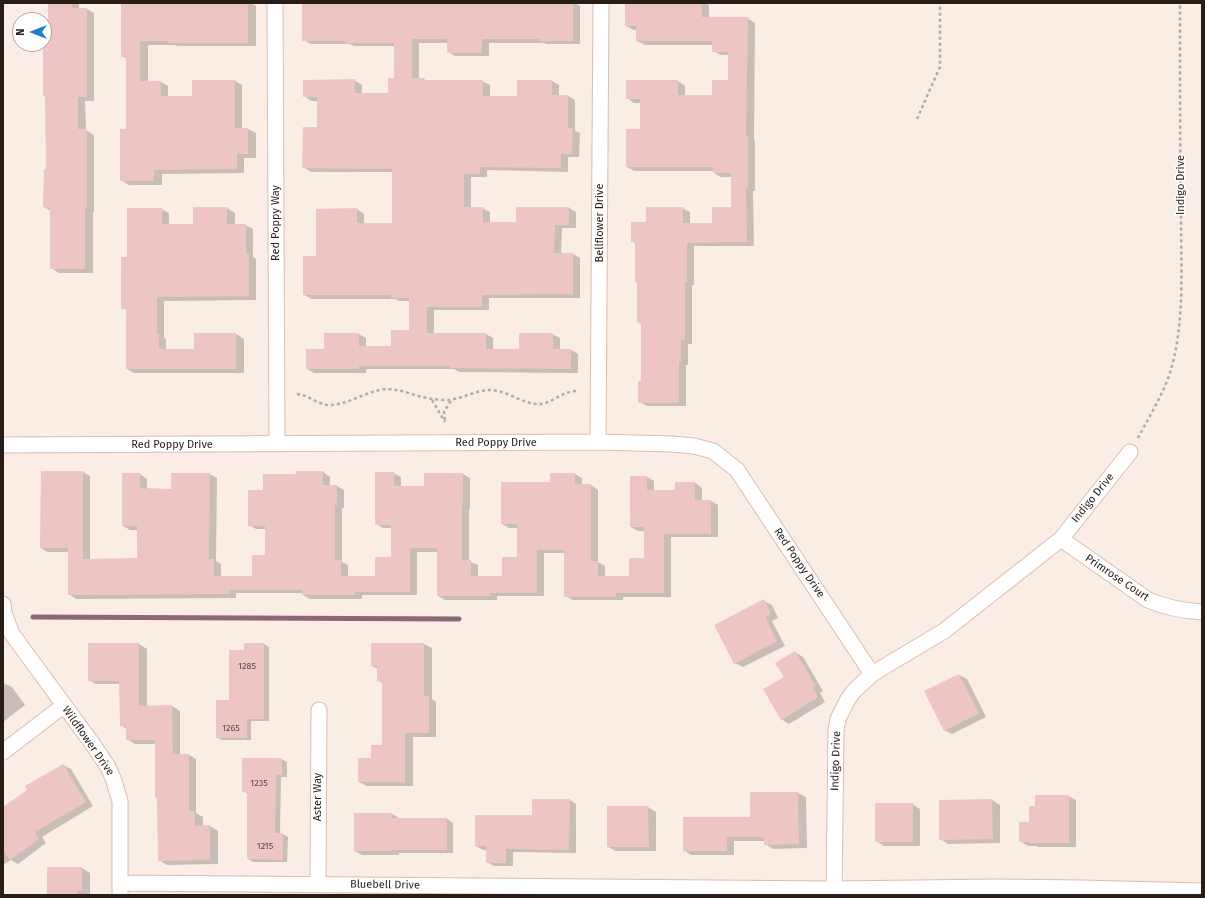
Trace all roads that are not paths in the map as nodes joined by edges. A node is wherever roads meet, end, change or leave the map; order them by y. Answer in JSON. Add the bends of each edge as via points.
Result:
{"nodes":[{"id":1,"x":275,"y":3,"type":"edge"},
{"id":2,"x":601,"y":3,"type":"edge"},
{"id":3,"x":598,"y":442,"type":"junction"},
{"id":4,"x":277,"y":444,"type":"junction"},
{"id":5,"x":3,"y":445,"type":"edge"},
{"id":6,"x":1130,"y":452,"type":"road end"},
{"id":7,"x":1060,"y":539,"type":"junction"},
{"id":8,"x":3,"y":604,"type":"edge"},
{"id":9,"x":1202,"y":612,"type":"edge"},
{"id":10,"x":872,"y":674,"type":"junction"},
{"id":11,"x":63,"y":706,"type":"junction"},
{"id":12,"x":319,"y":710,"type":"dead end"},
{"id":13,"x":3,"y":752,"type":"edge"},
{"id":14,"x":318,"y":884,"type":"junction"},
{"id":15,"x":120,"y":889,"type":"edge"},
{"id":16,"x":666,"y":891,"type":"edge"},
{"id":17,"x":996,"y":891,"type":"edge"},
{"id":18,"x":834,"y":892,"type":"edge"},
{"id":19,"x":1202,"y":892,"type":"edge"}],
"edges":[{"from":1,"to":4,"type":"street","name":"Red Poppy Way"},
{"from":2,"to":3,"type":"street","name":"Bellflower Drive"},
{"from":3,"to":4,"type":"street","name":"Red Poppy Drive"},
{"from":3,"to":10,"type":"street","name":"Red Poppy Drive","via":[[694,446],[713,451],[726,460],[737,470]]},
{"from":4,"to":5,"type":"street","name":"Red Poppy Drive"},
{"from":6,"to":7,"type":"street","name":"Indigo Drive"},
{"from":7,"to":9,"type":"street","name":"Primrose Court","via":[[1148,600],[1163,606]]},
{"from":7,"to":10,"type":"street","name":"Indigo Drive","via":[[944,631]]},
{"from":8,"to":11,"type":"street","name":"Wildflower Drive","via":[[12,634]]},
{"from":10,"to":18,"type":"street","name":"Indigo Drive","via":[[848,699],[837,725]]},
{"from":11,"to":13,"type":"street"},
{"from":11,"to":15,"type":"street","name":"Wildflower Drive","via":[[94,746],[113,778],[120,801]]},
{"from":12,"to":14,"type":"street","name":"Aster Way"},
{"from":14,"to":15,"type":"street","name":"Bluebell Drive"},
{"from":14,"to":16,"type":"street","name":"Bluebell Drive"},
{"from":16,"to":18,"type":"street","name":"Bluebell Drive"},
{"from":17,"to":18,"type":"street","name":"Bluebell Drive"},
{"from":17,"to":19,"type":"street","name":"Bluebell Drive","via":[[1082,888]]}]}
